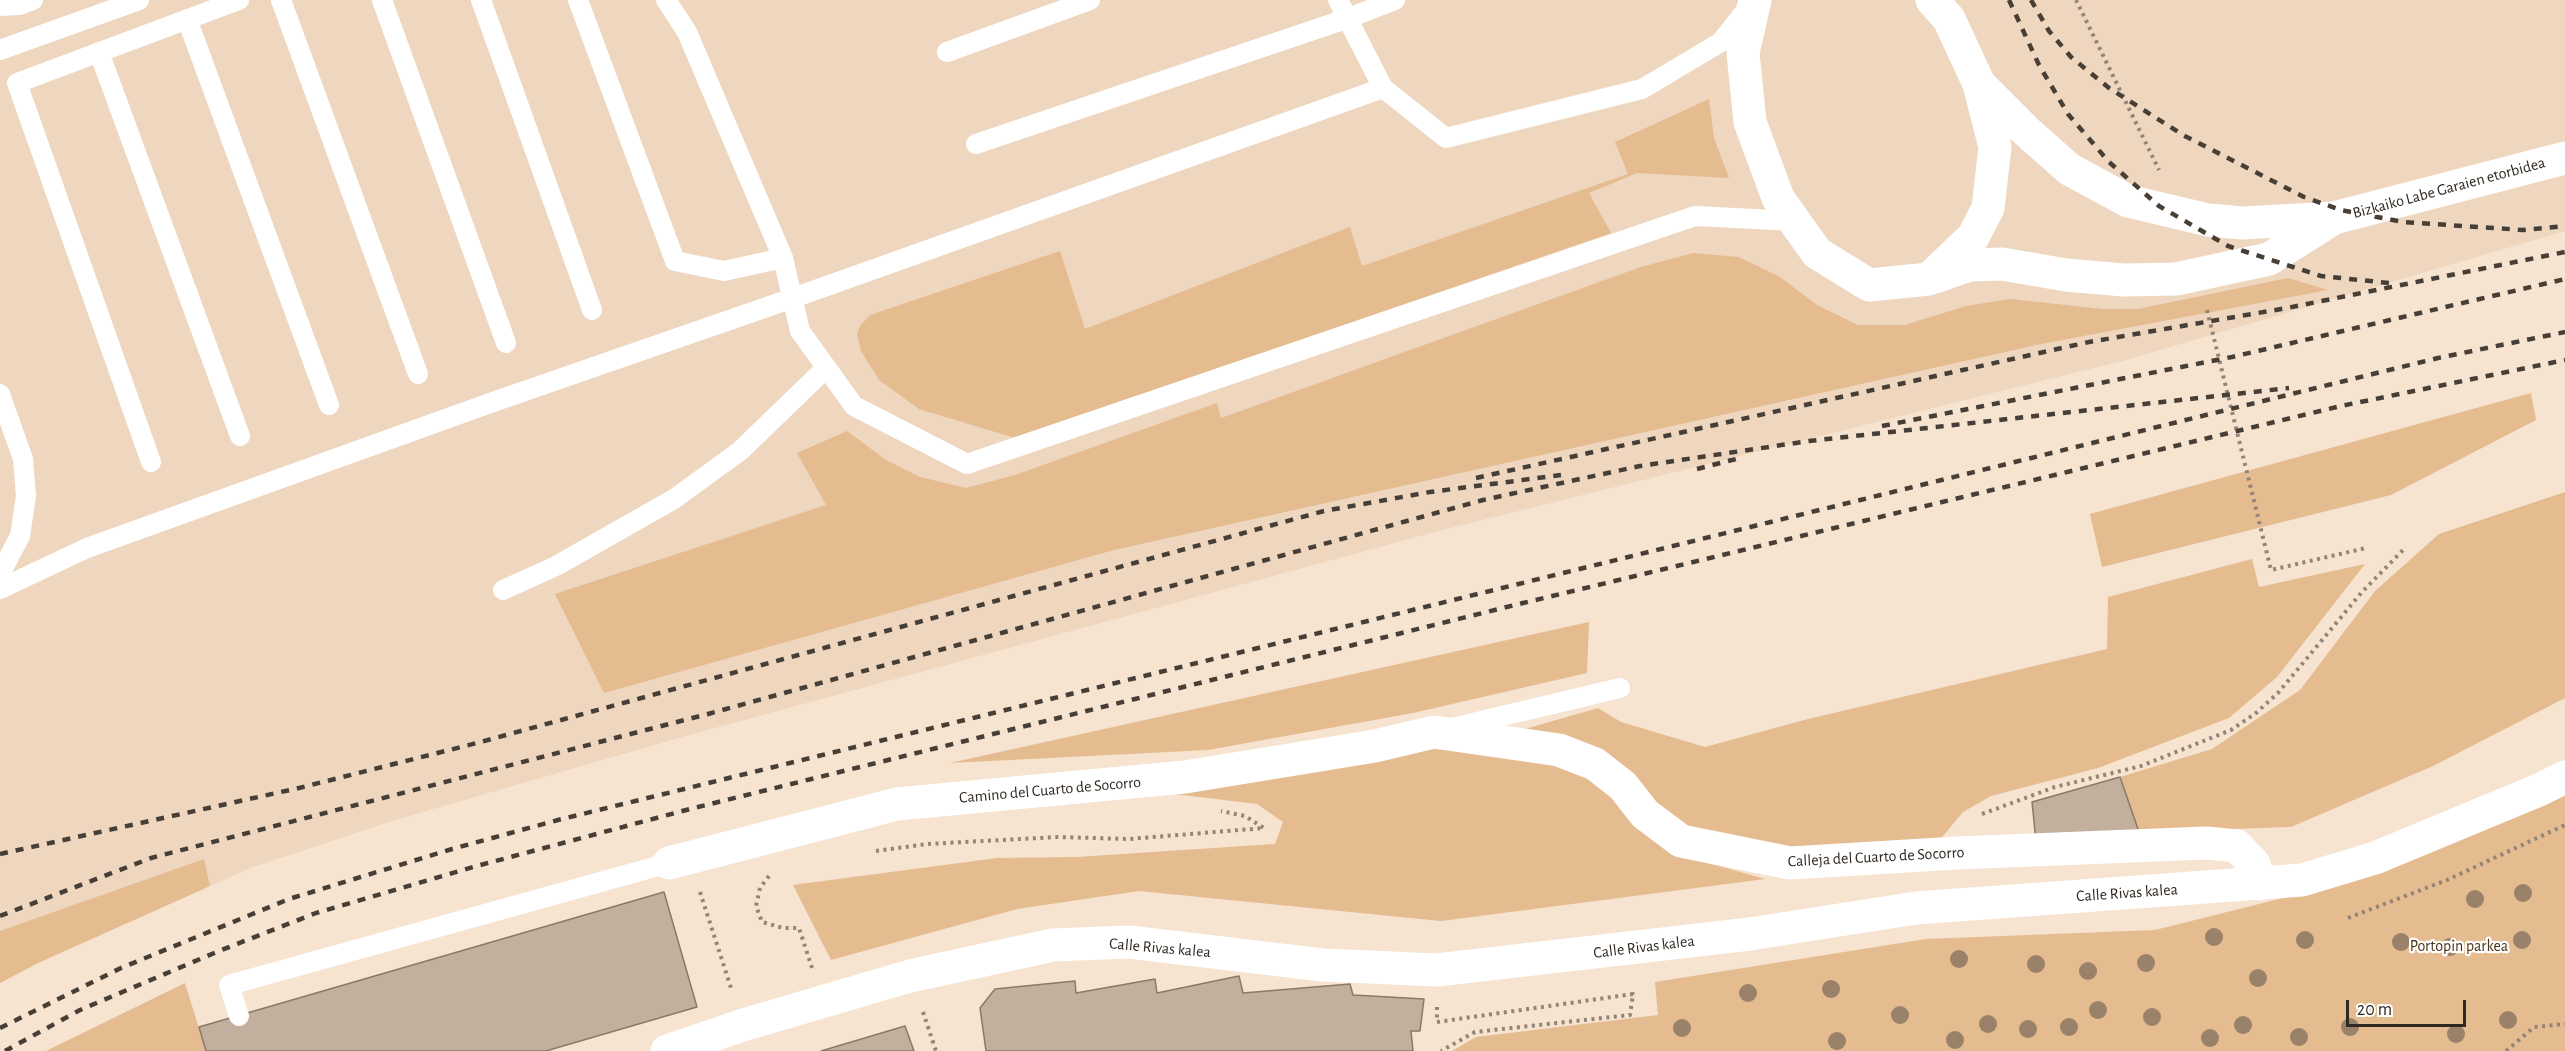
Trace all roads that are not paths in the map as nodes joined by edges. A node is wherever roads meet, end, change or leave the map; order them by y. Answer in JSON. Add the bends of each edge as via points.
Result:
{"nodes":[{"id":1,"x":33,"y":0,"type":"edge"},
{"id":2,"x":139,"y":0,"type":"edge"},
{"id":3,"x":239,"y":0,"type":"edge"},
{"id":4,"x":281,"y":0,"type":"edge"},
{"id":5,"x":382,"y":0,"type":"edge"},
{"id":6,"x":481,"y":0,"type":"edge"},
{"id":7,"x":578,"y":0,"type":"edge"},
{"id":8,"x":666,"y":0,"type":"edge"},
{"id":9,"x":681,"y":0,"type":"edge"},
{"id":10,"x":1090,"y":0,"type":"edge"},
{"id":11,"x":1338,"y":0,"type":"edge"},
{"id":12,"x":1395,"y":0,"type":"edge"},
{"id":13,"x":1754,"y":0,"type":"edge"},
{"id":14,"x":0,"y":6,"type":"edge"},
{"id":15,"x":1949,"y":6,"type":"edge"},
{"id":16,"x":187,"y":19,"type":"junction"},
{"id":17,"x":1346,"y":19,"type":"junction"},
{"id":18,"x":687,"y":32,"type":"junction"},
{"id":19,"x":0,"y":50,"type":"edge"},
{"id":20,"x":99,"y":52,"type":"junction"},
{"id":21,"x":947,"y":52,"type":"dead end"},
{"id":22,"x":1979,"y":84,"type":"junction"},
{"id":23,"x":1383,"y":88,"type":"junction"},
{"id":24,"x":976,"y":144,"type":"dead end"},
{"id":25,"x":2565,"y":158,"type":"edge"},
{"id":26,"x":2334,"y":218,"type":"junction"},
{"id":27,"x":1794,"y":221,"type":"junction"},
{"id":28,"x":783,"y":258,"type":"junction"},
{"id":29,"x":1929,"y":279,"type":"junction"},
{"id":30,"x":793,"y":298,"type":"junction"},
{"id":31,"x":592,"y":310,"type":"dead end"},
{"id":32,"x":506,"y":344,"type":"dead end"},
{"id":33,"x":826,"y":368,"type":"junction"},
{"id":34,"x":417,"y":374,"type":"dead end"},
{"id":35,"x":0,"y":394,"type":"edge"},
{"id":36,"x":329,"y":405,"type":"dead end"},
{"id":37,"x":240,"y":436,"type":"dead end"},
{"id":38,"x":150,"y":462,"type":"dead end"},
{"id":39,"x":0,"y":574,"type":"edge"},
{"id":40,"x":0,"y":589,"type":"edge"},
{"id":41,"x":503,"y":590,"type":"dead end"},
{"id":42,"x":1620,"y":688,"type":"dead end"},
{"id":43,"x":1434,"y":732,"type":"junction"},
{"id":44,"x":2565,"y":777,"type":"edge"},
{"id":45,"x":679,"y":860,"type":"joint"},
{"id":46,"x":2260,"y":884,"type":"junction"},
{"id":47,"x":239,"y":1016,"type":"dead end"},
{"id":48,"x":725,"y":1037,"type":"edge"},
{"id":49,"x":667,"y":1051,"type":"edge"}],
"edges":[{"from":1,"to":14,"type":"lane"},
{"from":2,"to":19,"type":"lane"},
{"from":3,"to":16,"type":"lane"},
{"from":4,"to":34,"type":"lane"},
{"from":5,"to":32,"type":"lane"},
{"from":6,"to":31,"type":"lane"},
{"from":7,"to":28,"type":"lane","via":[[675,261],[724,271]]},
{"from":8,"to":18,"type":"lane"},
{"from":9,"to":18,"type":"lane"},
{"from":10,"to":21,"type":"lane"},
{"from":11,"to":17,"type":"lane"},
{"from":12,"to":17,"type":"lane"},
{"from":13,"to":23,"type":"lane","via":[[1721,42],[1642,88],[1446,138]]},
{"from":13,"to":27,"type":"street","via":[[1743,53],[1750,122],[1778,198]]},
{"from":15,"to":22,"type":"street"},
{"from":16,"to":20,"type":"lane"},
{"from":16,"to":36,"type":"lane"},
{"from":17,"to":23,"type":"lane"},
{"from":17,"to":24,"type":"lane"},
{"from":18,"to":28,"type":"lane"},
{"from":20,"to":37,"type":"lane"},
{"from":20,"to":38,"type":"lane","via":[[17,82]]},
{"from":22,"to":26,"type":"street","via":[[2069,169],[2128,201],[2208,220],[2243,223]]},
{"from":22,"to":29,"type":"street","via":[[1995,147],[1988,208],[1973,237]]},
{"from":23,"to":30,"type":"lane"},
{"from":25,"to":26,"type":"street","name":"Bizkaiko Labe Garaien etorbidea"},
{"from":26,"to":29,"type":"street","via":[[2269,260],[2176,279],[2066,275],[2002,264],[1970,265]]},
{"from":27,"to":29,"type":"street","via":[[1817,253],[1869,285]]},
{"from":27,"to":33,"type":"lane","via":[[1695,216],[967,464],[854,406]]},
{"from":28,"to":30,"type":"lane"},
{"from":30,"to":33,"type":"lane","via":[[800,331]]},
{"from":30,"to":40,"type":"lane","via":[[87,548]]},
{"from":33,"to":41,"type":"lane","via":[[740,451],[675,499],[556,566]]},
{"from":35,"to":39,"type":"lane","via":[[23,459],[26,496],[20,536]]},
{"from":42,"to":43,"type":"lane"},
{"from":43,"to":45,"type":"street","name":"Camino del Cuarto de Socorro","via":[[1375,746],[1185,777],[897,804]]},
{"from":43,"to":46,"type":"street","name":"Calleja del Cuarto de Socorro","via":[[1559,750],[1595,764],[1623,786],[1645,814],[1681,841],[1790,863],[2206,843],[2237,846],[2254,864]]},
{"from":44,"to":46,"type":"street","name":"Calle Rivas kalea","via":[[2374,858],[2302,880]]},
{"from":45,"to":47,"type":"lane","via":[[229,985]]},
{"from":46,"to":48,"type":"street","name":"Calle Rivas kalea","via":[[1916,908],[1750,934],[1437,970],[1323,965],[1129,942],[1053,945],[910,976]]},
{"from":48,"to":49,"type":"street","name":"Calle Rivas kalea"}]}
